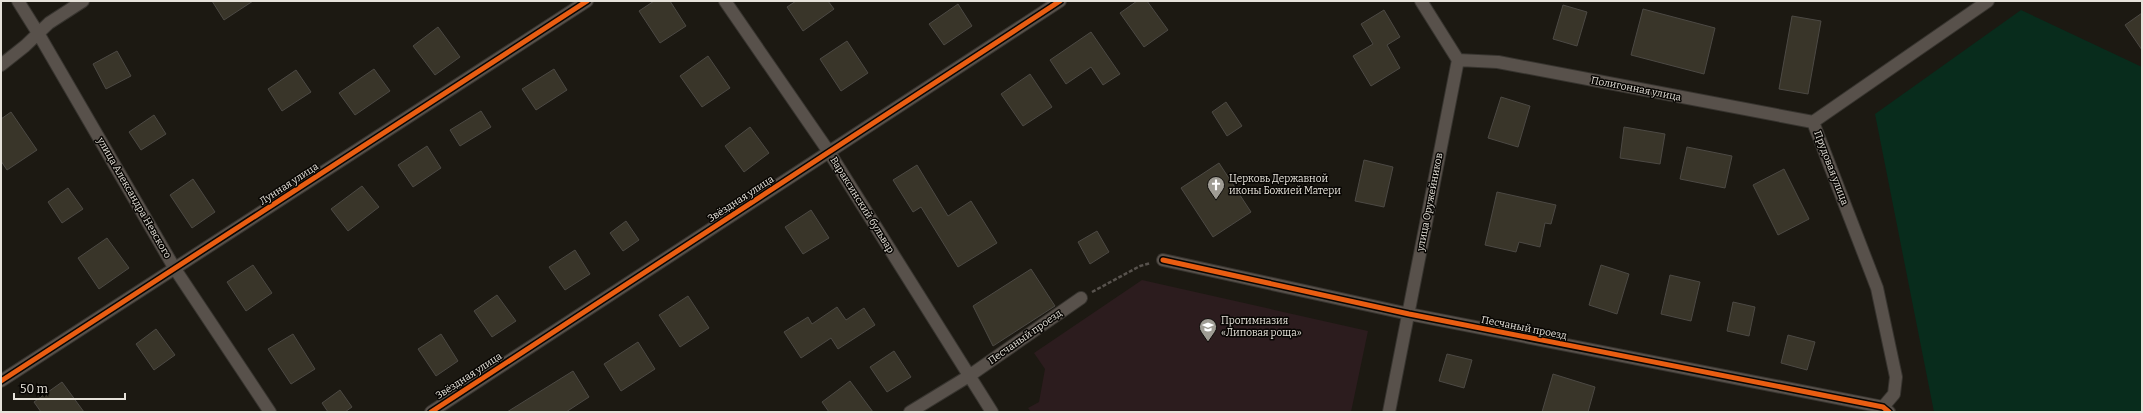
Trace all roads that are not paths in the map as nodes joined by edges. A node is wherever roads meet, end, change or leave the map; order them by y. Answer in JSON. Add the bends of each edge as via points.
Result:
{"nodes":[{"id":1,"x":18,"y":1,"type":"edge"},
{"id":2,"x":83,"y":1,"type":"edge"},
{"id":3,"x":587,"y":1,"type":"edge"},
{"id":4,"x":725,"y":1,"type":"edge"},
{"id":5,"x":1060,"y":1,"type":"edge"},
{"id":6,"x":1421,"y":1,"type":"edge"},
{"id":7,"x":1988,"y":1,"type":"edge"},
{"id":8,"x":38,"y":32,"type":"junction"},
{"id":9,"x":1458,"y":60,"type":"junction"},
{"id":10,"x":1,"y":65,"type":"edge"},
{"id":11,"x":1813,"y":122,"type":"junction"},
{"id":12,"x":829,"y":152,"type":"junction"},
{"id":13,"x":1163,"y":260,"type":"road end"},
{"id":14,"x":175,"y":269,"type":"junction"},
{"id":15,"x":1081,"y":298,"type":"road end"},
{"id":16,"x":1409,"y":314,"type":"junction"},
{"id":17,"x":969,"y":376,"type":"junction"},
{"id":18,"x":1,"y":381,"type":"edge"},
{"id":19,"x":1886,"y":410,"type":"edge"},
{"id":20,"x":270,"y":412,"type":"edge"},
{"id":21,"x":431,"y":412,"type":"edge"},
{"id":22,"x":910,"y":412,"type":"edge"},
{"id":23,"x":992,"y":412,"type":"edge"},
{"id":24,"x":1389,"y":412,"type":"edge"}],
"edges":[{"from":1,"to":8,"type":"street","name":"улица Александра Невского"},
{"from":2,"to":8,"type":"street"},
{"from":3,"to":14,"type":"street","name":"Лунная улица"},
{"from":4,"to":12,"type":"street","name":"Вараксинский бульвар"},
{"from":5,"to":12,"type":"street","name":"Звёздная улица"},
{"from":6,"to":9,"type":"street"},
{"from":7,"to":11,"type":"street","name":"Прудовая улица"},
{"from":8,"to":10,"type":"street"},
{"from":8,"to":14,"type":"street","name":"улица Александра Невского"},
{"from":9,"to":11,"type":"street","name":"Полигонная улица","via":[[1498,62]]},
{"from":9,"to":16,"type":"street","name":"улица Оружейников"},
{"from":11,"to":19,"type":"street","name":"Прудовая улица","via":[[1877,288],[1896,377],[1894,394]]},
{"from":12,"to":17,"type":"street","name":"Вараксинский бульвар"},
{"from":12,"to":21,"type":"street","name":"Звёздная улица"},
{"from":13,"to":16,"type":"street","name":"Песчаный проезд"},
{"from":14,"to":18,"type":"street","name":"Лунная улица"},
{"from":14,"to":20,"type":"street","name":"улица Александра Невского"},
{"from":15,"to":17,"type":"street","name":"Песчаный проезд"},
{"from":16,"to":19,"type":"street","name":"Песчаный проезд"},
{"from":16,"to":24,"type":"street","name":"улица Оружейников"},
{"from":17,"to":22,"type":"street","name":"Песчаный проезд"},
{"from":17,"to":23,"type":"street","name":"Вараксинский бульвар"}]}
